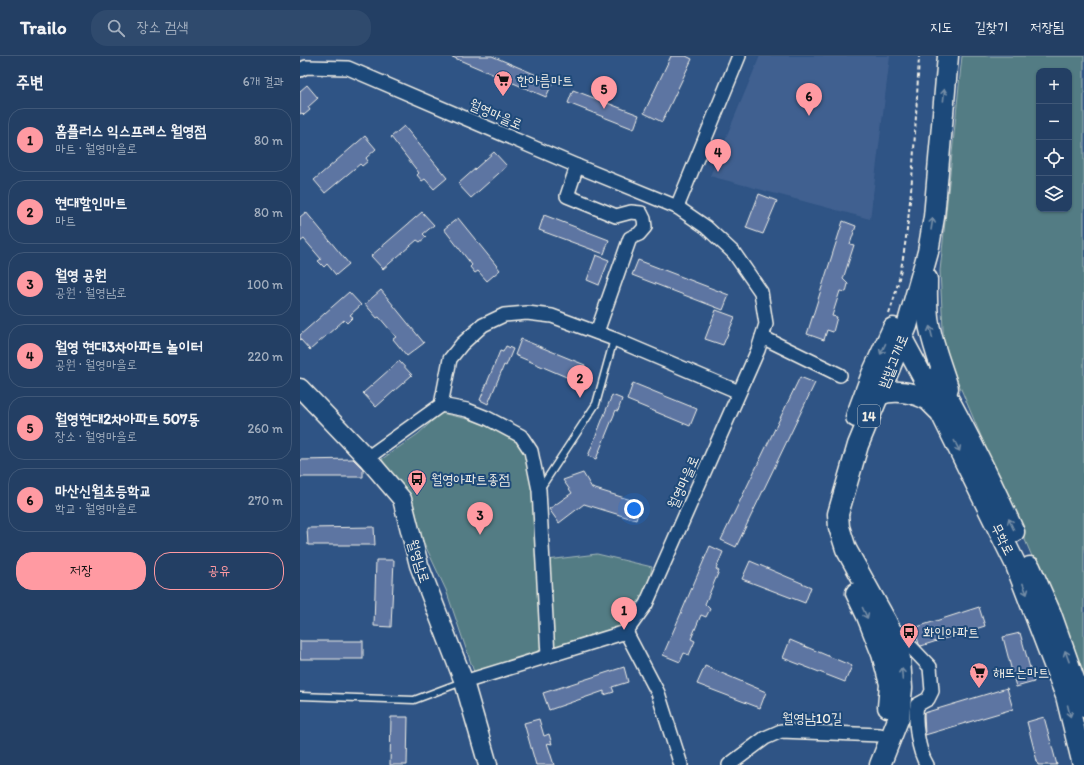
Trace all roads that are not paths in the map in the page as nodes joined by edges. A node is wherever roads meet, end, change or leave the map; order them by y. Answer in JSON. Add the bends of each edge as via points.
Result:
{"nodes":[{"id":1,"x":739,"y":56,"type":"edge"},
{"id":2,"x":934,"y":56,"type":"edge"},
{"id":3,"x":948,"y":56,"type":"edge"},
{"id":4,"x":300,"y":70,"type":"edge"},
{"id":5,"x":577,"y":166,"type":"junction"},
{"id":6,"x":677,"y":207,"type":"junction"},
{"id":7,"x":928,"y":252,"type":"junction"},
{"id":8,"x":898,"y":323,"type":"junction"},
{"id":9,"x":597,"y":332,"type":"junction"},
{"id":10,"x":762,"y":337,"type":"junction"},
{"id":11,"x":614,"y":339,"type":"junction"},
{"id":12,"x":840,"y":375,"type":"dead end"},
{"id":13,"x":300,"y":388,"type":"edge"},
{"id":14,"x":739,"y":392,"type":"junction"},
{"id":15,"x":879,"y":395,"type":"junction"},
{"id":16,"x":441,"y":405,"type":"junction"},
{"id":17,"x":947,"y":410,"type":"junction"},
{"id":18,"x":368,"y":458,"type":"junction"},
{"id":19,"x":539,"y":490,"type":"junction"},
{"id":20,"x":886,"y":621,"type":"junction"},
{"id":21,"x":626,"y":632,"type":"junction"},
{"id":22,"x":548,"y":656,"type":"junction"},
{"id":23,"x":464,"y":682,"type":"junction"},
{"id":24,"x":300,"y":696,"type":"edge"},
{"id":25,"x":1084,"y":706,"type":"edge"},
{"id":26,"x":880,"y":735,"type":"junction"},
{"id":27,"x":488,"y":765,"type":"edge"},
{"id":28,"x":680,"y":765,"type":"edge"},
{"id":29,"x":729,"y":765,"type":"edge"},
{"id":30,"x":868,"y":765,"type":"edge"},
{"id":31,"x":880,"y":765,"type":"edge"},
{"id":32,"x":927,"y":765,"type":"edge"},
{"id":33,"x":1083,"y":765,"type":"edge"}],
"edges":[{"from":1,"to":6,"type":"street"},
{"from":2,"to":8,"type":"main road","name":"밤밭고개로","number":"14","via":[[920,214],[911,270]]},
{"from":7,"to":3,"type":"main road","name":"밤밭고개로","number":"14","one_way":true,"via":[[934,217]]},
{"from":4,"to":5,"type":"street","name":"월영마을로","via":[[306,67],[348,68]]},
{"from":5,"to":6,"type":"street","name":"월영마을로"},
{"from":5,"to":9,"type":"street","via":[[567,196],[616,216],[631,212],[641,213],[645,227],[639,234],[630,238]]},
{"from":6,"to":10,"type":"street","name":"월영마을로","via":[[706,227],[734,253],[761,292],[766,324]]},
{"from":7,"to":8,"type":"main road","name":"밤밭고개로","number":"14"},
{"from":17,"to":7,"type":"main road","one_way":true,"via":[[930,329],[927,298]]},
{"from":8,"to":15,"type":"main road","name":"밤밭고개로","number":"14"},
{"from":8,"to":17,"type":"main road","name":"무학로"},
{"from":8,"to":26,"type":"main road","name":"밤밭고개로","number":"14","one_way":true,"via":[[872,374],[836,470],[832,508],[832,547],[867,616],[882,654],[890,684],[887,717]]},
{"from":9,"to":11,"type":"street"},
{"from":9,"to":16,"type":"street","via":[[552,316],[527,313],[504,315],[483,325],[450,359]]},
{"from":10,"to":12,"type":"street"},
{"from":10,"to":14,"type":"street","name":"월영마을로"},
{"from":11,"to":14,"type":"street"},
{"from":11,"to":19,"type":"lane","via":[[596,404]]},
{"from":13,"to":18,"type":"main road","name":"월영남로"},
{"from":14,"to":21,"type":"street","name":"월영마을로","via":[[646,604]]},
{"from":15,"to":17,"type":"main road","via":[[896,392],[920,397]]},
{"from":15,"to":20,"type":"main road","name":"밤밭고개로","number":"14","via":[[858,445],[838,518],[846,549]]},
{"from":16,"to":18,"type":"street"},
{"from":16,"to":19,"type":"street","via":[[467,410],[521,436],[531,450]]},
{"from":25,"to":17,"type":"main road","name":"무학로","one_way":true,"via":[[1051,614],[996,491]]},
{"from":17,"to":33,"type":"main road","name":"무학로","one_way":true,"via":[[1015,563],[1066,696]]},
{"from":18,"to":23,"type":"main road","name":"월영남로","via":[[402,499],[418,565]]},
{"from":19,"to":22,"type":"street"},
{"from":31,"to":20,"type":"main road","name":"밤밭고개로","number":"14","one_way":true,"via":[[899,717],[902,692],[900,658]]},
{"from":20,"to":32,"type":"street","via":[[930,667],[932,691],[928,699],[917,705],[915,716]]},
{"from":21,"to":22,"type":"street"},
{"from":21,"to":28,"type":"street","via":[[658,693]]},
{"from":22,"to":23,"type":"street"},
{"from":23,"to":24,"type":"lane","via":[[414,700]]},
{"from":23,"to":27,"type":"main road","name":"월영남로"},
{"from":26,"to":29,"type":"street","name":"월영남10길","via":[[781,732],[765,738]]},
{"from":26,"to":30,"type":"main road","name":"밤밭고개로","number":"14"}]}
